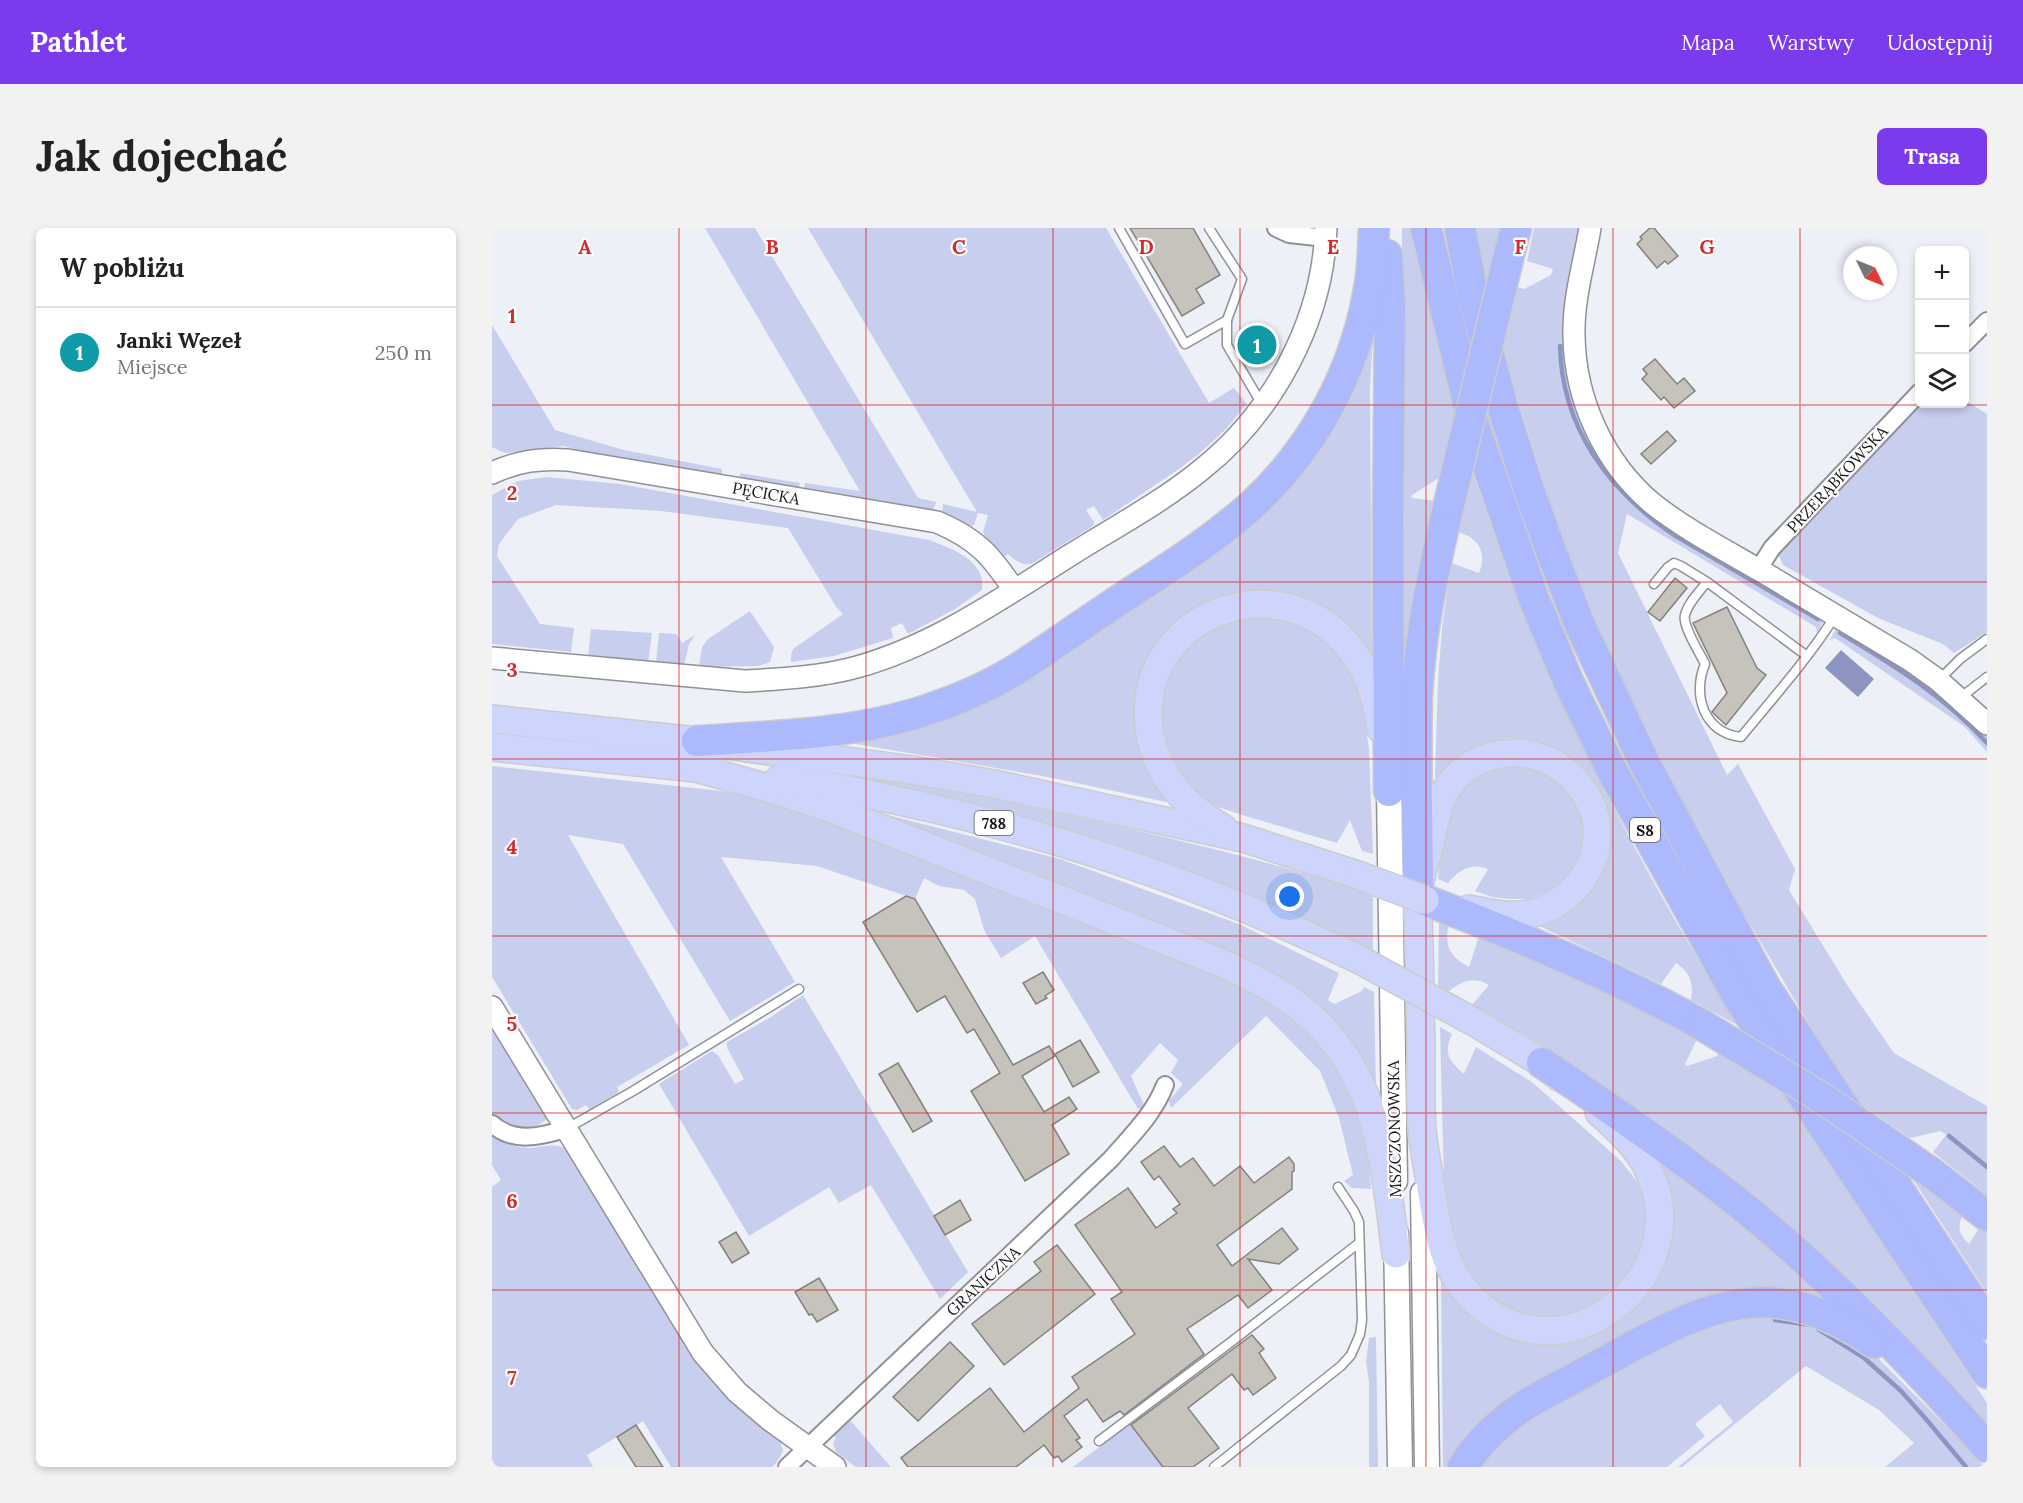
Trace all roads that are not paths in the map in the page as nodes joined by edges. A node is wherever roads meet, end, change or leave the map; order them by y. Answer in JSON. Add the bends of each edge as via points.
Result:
{"nodes":[{"id":1,"x":1119,"y":228,"type":"edge"},
{"id":2,"x":1209,"y":228,"type":"edge"},
{"id":3,"x":1276,"y":228,"type":"edge"},
{"id":4,"x":1374,"y":228,"type":"edge"},
{"id":5,"x":1385,"y":228,"type":"edge"},
{"id":6,"x":1426,"y":228,"type":"edge"},
{"id":7,"x":1460,"y":228,"type":"edge"},
{"id":8,"x":1590,"y":228,"type":"edge"},
{"id":9,"x":1326,"y":233,"type":"edge"},
{"id":10,"x":1513,"y":240,"type":"edge"},
{"id":11,"x":1227,"y":320,"type":"junction"},
{"id":12,"x":1987,"y":321,"type":"edge"},
{"id":13,"x":1969,"y":341,"type":"edge"},
{"id":14,"x":1915,"y":397,"type":"edge"},
{"id":15,"x":1268,"y":399,"type":"junction"},
{"id":16,"x":492,"y":473,"type":"edge"},
{"id":17,"x":1758,"y":570,"type":"junction"},
{"id":18,"x":1707,"y":582,"type":"junction"},
{"id":19,"x":1654,"y":584,"type":"dead end"},
{"id":20,"x":1014,"y":590,"type":"junction"},
{"id":21,"x":1836,"y":616,"type":"junction"},
{"id":22,"x":1987,"y":639,"type":"edge"},
{"id":23,"x":1807,"y":656,"type":"junction"},
{"id":24,"x":492,"y":658,"type":"edge"},
{"id":25,"x":1938,"y":680,"type":"junction"},
{"id":26,"x":1985,"y":682,"type":"edge"},
{"id":27,"x":1960,"y":698,"type":"junction"},
{"id":28,"x":492,"y":719,"type":"edge"},
{"id":29,"x":1987,"y":724,"type":"edge"},
{"id":30,"x":492,"y":747,"type":"edge"},
{"id":31,"x":697,"y":754,"type":"junction"},
{"id":32,"x":1389,"y":791,"type":"junction"},
{"id":33,"x":1243,"y":838,"type":"junction"},
{"id":34,"x":1422,"y":896,"type":"junction"},
{"id":35,"x":1475,"y":915,"type":"junction"},
{"id":36,"x":799,"y":990,"type":"dead end"},
{"id":37,"x":492,"y":1007,"type":"edge"},
{"id":38,"x":1542,"y":1063,"type":"junction"},
{"id":39,"x":1165,"y":1085,"type":"dead end"},
{"id":40,"x":492,"y":1124,"type":"edge"},
{"id":41,"x":565,"y":1130,"type":"junction"},
{"id":42,"x":1422,"y":1132,"type":"junction"},
{"id":43,"x":1338,"y":1187,"type":"dead end"},
{"id":44,"x":1987,"y":1216,"type":"edge"},
{"id":45,"x":1359,"y":1243,"type":"junction"},
{"id":46,"x":1396,"y":1254,"type":"junction"},
{"id":47,"x":1987,"y":1324,"type":"edge"},
{"id":48,"x":1987,"y":1373,"type":"edge"},
{"id":49,"x":1948,"y":1403,"type":"junction"},
{"id":50,"x":1099,"y":1441,"type":"dead end"},
{"id":51,"x":807,"y":1447,"type":"junction"},
{"id":52,"x":1987,"y":1447,"type":"edge"},
{"id":53,"x":787,"y":1467,"type":"edge"},
{"id":54,"x":835,"y":1467,"type":"edge"},
{"id":55,"x":1214,"y":1467,"type":"edge"},
{"id":56,"x":1400,"y":1467,"type":"edge"},
{"id":57,"x":1427,"y":1467,"type":"edge"},
{"id":58,"x":1463,"y":1467,"type":"edge"}],
"edges":[{"from":1,"to":11,"type":"lane","via":[[1185,344]]},
{"from":2,"to":11,"type":"lane","via":[[1242,279]]},
{"from":3,"to":9,"type":"street","via":[[1289,234]]},
{"from":4,"to":31,"type":"highway","via":[[1370,287],[1339,388],[1274,484],[1227,526],[1016,670],[975,691],[890,720]]},
{"from":5,"to":32,"type":"highway","via":[[1390,305]]},
{"from":6,"to":48,"type":"highway","number":"S8","via":[[1473,423],[1534,599],[1609,765],[1739,999]]},
{"from":7,"to":47,"type":"highway","number":"S8","via":[[1493,371],[1528,490],[1579,623],[1645,764],[1765,987]]},
{"from":8,"to":17,"type":"street","via":[[1576,296],[1574,338],[1583,398],[1603,443],[1628,479],[1654,505]]},
{"from":9,"to":15,"type":"street","via":[[1322,267],[1307,324]]},
{"from":10,"to":34,"type":"highway","bridge":true,"via":[[1431,578],[1426,613],[1417,697]]},
{"from":11,"to":15,"type":"lane","via":[[1227,345],[1257,396]]},
{"from":12,"to":13,"type":"street"},
{"from":14,"to":17,"type":"street","name":"PRZERĄBKOWSKA","via":[[1779,540]]},
{"from":15,"to":20,"type":"street","via":[[1201,470]]},
{"from":16,"to":20,"type":"street","name":"PĘCICKA","via":[[528,460],[568,460],[937,522],[977,544]]},
{"from":17,"to":21,"type":"street"},
{"from":18,"to":19,"type":"lane","via":[[1674,563]]},
{"from":18,"to":23,"type":"lane"},
{"from":18,"to":23,"type":"lane","via":[[1684,617],[1706,664],[1699,683],[1701,703],[1707,717],[1721,729],[1742,737]]},
{"from":20,"to":24,"type":"street","via":[[924,642],[856,667],[824,673],[745,681]]},
{"from":21,"to":23,"type":"lane"},
{"from":21,"to":25,"type":"street"},
{"from":22,"to":25,"type":"lane"},
{"from":25,"to":27,"type":"street"},
{"from":26,"to":27,"type":"lane"},
{"from":27,"to":29,"type":"street"},
{"from":28,"to":31,"type":"main road","number":"788"},
{"from":30,"to":31,"type":"main road","number":"788"},
{"from":31,"to":33,"type":"main road","number":"788","via":[[913,770]]},
{"from":31,"to":38,"type":"main road","number":"788","bridge":true,"via":[[983,820],[1063,843],[1203,892],[1360,960]]},
{"from":31,"to":46,"type":"main road","via":[[765,787],[827,807],[1224,964],[1300,1007],[1345,1055],[1370,1106]]},
{"from":32,"to":33,"type":"main road","via":[[1372,687],[1351,649],[1337,634],[1298,609],[1268,603],[1238,605],[1215,612],[1174,643],[1160,665],[1151,688],[1148,723],[1153,751],[1179,794],[1215,823]]},
{"from":32,"to":46,"type":"main road","name":"MSZCZONOWSKA"},
{"from":33,"to":34,"type":"main road","bridge":true},
{"from":34,"to":35,"type":"highway"},
{"from":34,"to":35,"type":"main road","via":[[1438,809],[1455,778],[1469,765],[1502,753],[1522,753],[1550,761],[1576,781],[1591,806],[1597,838],[1588,872],[1575,890],[1538,913]]},
{"from":34,"to":42,"type":"main road"},
{"from":35,"to":44,"type":"highway","bridge":true,"via":[[1702,1025],[1822,1098],[1933,1173]]},
{"from":36,"to":41,"type":"lane"},
{"from":37,"to":41,"type":"street"},
{"from":38,"to":42,"type":"main road","via":[[1592,1105],[1635,1149],[1646,1165],[1660,1211],[1659,1240],[1650,1264],[1620,1303],[1599,1318],[1562,1330],[1537,1330],[1500,1318],[1470,1295],[1456,1278],[1442,1245]]},
{"from":38,"to":49,"type":"highway","via":[[1663,1144],[1743,1207],[1846,1298]]},
{"from":39,"to":51,"type":"street","name":"GRANICZNA","via":[[1152,1110],[1111,1159]]},
{"from":40,"to":41,"type":"street","via":[[515,1137]]},
{"from":41,"to":51,"type":"street","via":[[703,1353],[737,1392]]},
{"from":42,"to":57,"type":"main road","name":"MSZCZONOWSKA"},
{"from":43,"to":45,"type":"lane","via":[[1359,1221]]},
{"from":45,"to":50,"type":"lane"},
{"from":45,"to":55,"type":"lane","via":[[1362,1320],[1351,1355]]},
{"from":46,"to":56,"type":"main road","name":"MSZCZONOWSKA"},
{"from":49,"to":52,"type":"highway"},
{"from":49,"to":58,"type":"highway","via":[[1883,1348],[1831,1316],[1782,1303],[1745,1304],[1702,1313],[1668,1327],[1530,1402],[1493,1429]]},
{"from":51,"to":53,"type":"street","name":"GRANICZNA"},
{"from":51,"to":54,"type":"street"}]}
